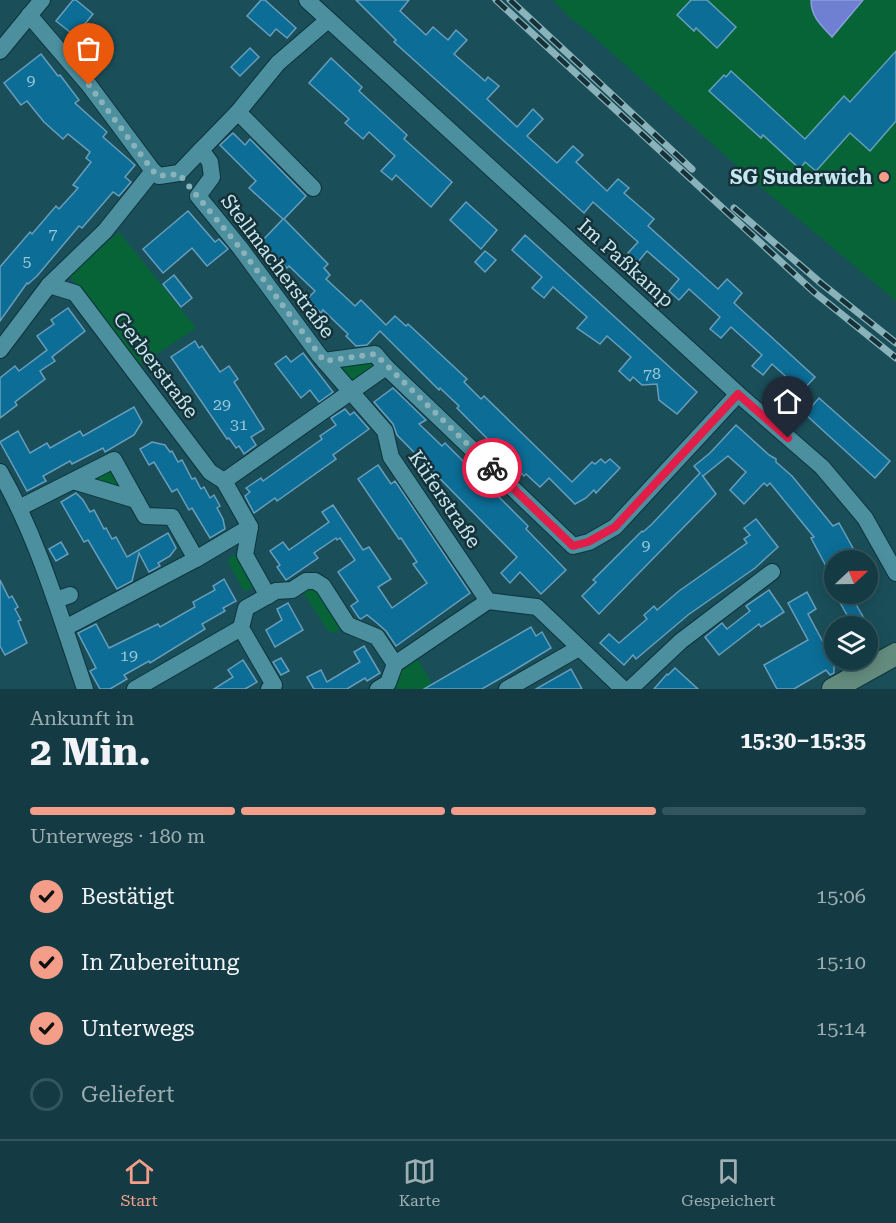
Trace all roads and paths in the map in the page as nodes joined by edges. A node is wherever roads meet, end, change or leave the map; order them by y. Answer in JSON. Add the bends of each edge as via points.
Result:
{"nodes":[{"id":1,"x":42,"y":0,"type":"edge"},
{"id":2,"x":307,"y":0,"type":"edge"},
{"id":3,"x":29,"y":15,"type":"junction"},
{"id":4,"x":328,"y":20,"type":"junction"},
{"id":5,"x":0,"y":51,"type":"edge"},
{"id":6,"x":238,"y":112,"type":"junction"},
{"id":7,"x":201,"y":150,"type":"junction"},
{"id":8,"x":153,"y":171,"type":"junction"},
{"id":9,"x":179,"y":174,"type":"junction"},
{"id":10,"x":313,"y":188,"type":"dead end"},
{"id":11,"x":198,"y":196,"type":"junction"},
{"id":12,"x":49,"y":285,"type":"junction"},
{"id":13,"x":0,"y":350,"type":"edge"},
{"id":14,"x":324,"y":361,"type":"junction"},
{"id":15,"x":386,"y":366,"type":"junction"},
{"id":16,"x":350,"y":391,"type":"junction"},
{"id":17,"x":738,"y":394,"type":"junction"},
{"id":18,"x":0,"y":472,"type":"edge"},
{"id":19,"x":73,"y":481,"type":"junction"},
{"id":20,"x":224,"y":481,"type":"junction"},
{"id":21,"x":136,"y":500,"type":"junction"},
{"id":22,"x":19,"y":507,"type":"junction"},
{"id":23,"x":250,"y":527,"type":"junction"},
{"id":24,"x":196,"y":559,"type":"junction"},
{"id":25,"x":772,"y":572,"type":"dead end"},
{"id":26,"x":896,"y":573,"type":"edge"},
{"id":27,"x":268,"y":596,"type":"junction"},
{"id":28,"x":488,"y":601,"type":"junction"},
{"id":29,"x":241,"y":628,"type":"junction"},
{"id":30,"x":67,"y":635,"type":"junction"},
{"id":31,"x":579,"y":648,"type":"junction"},
{"id":32,"x":896,"y":654,"type":"edge"},
{"id":33,"x":395,"y":664,"type":"junction"},
{"id":34,"x":85,"y":689,"type":"edge"},
{"id":35,"x":135,"y":689,"type":"edge"},
{"id":36,"x":269,"y":689,"type":"edge"},
{"id":37,"x":378,"y":689,"type":"edge"},
{"id":38,"x":507,"y":689,"type":"edge"},
{"id":39,"x":623,"y":689,"type":"edge"},
{"id":40,"x":630,"y":689,"type":"edge"},
{"id":41,"x":833,"y":689,"type":"edge"}],
"edges":[{"from":1,"to":3,"type":"street"},
{"from":2,"to":4,"type":"street","name":"Im Paßkamp"},
{"from":3,"to":5,"type":"street"},
{"from":3,"to":8,"type":"street","via":[[89,85]]},
{"from":4,"to":6,"type":"street","via":[[278,63]]},
{"from":4,"to":17,"type":"street","name":"Im Paßkamp"},
{"from":6,"to":7,"type":"street"},
{"from":6,"to":10,"type":"street"},
{"from":7,"to":9,"type":"street"},
{"from":7,"to":11,"type":"street","name":"Stellmacherstraße","via":[[210,162],[212,177]]},
{"from":8,"to":9,"type":"street","via":[[159,176]]},
{"from":8,"to":12,"type":"street","via":[[105,231]]},
{"from":9,"to":11,"type":"street","name":"Stellmacherstraße"},
{"from":11,"to":14,"type":"street","name":"Stellmacherstraße"},
{"from":12,"to":13,"type":"street"},
{"from":12,"to":20,"type":"street","name":"Gerberstraße","via":[[75,293],[210,472]]},
{"from":14,"to":15,"type":"street","name":"Stellmacherstraße","via":[[375,354]]},
{"from":14,"to":16,"type":"street","name":"Stellmacherstraße"},
{"from":15,"to":16,"type":"street"},
{"from":15,"to":17,"type":"street","name":"Stellmacherstraße","via":[[573,546],[615,527]]},
{"from":16,"to":20,"type":"street"},
{"from":16,"to":28,"type":"street","name":"Küferstraße","via":[[385,431],[391,458]]},
{"from":17,"to":26,"type":"street","name":"Im Paßkamp","via":[[822,467],[865,518]]},
{"from":18,"to":22,"type":"street"},
{"from":19,"to":21,"type":"street"},
{"from":19,"to":21,"type":"street","via":[[114,460]]},
{"from":19,"to":22,"type":"street"},
{"from":20,"to":23,"type":"street","name":"Gerberstraße"},
{"from":21,"to":24,"type":"street","via":[[145,516],[172,517]]},
{"from":22,"to":30,"type":"street","via":[[63,598]]},
{"from":23,"to":24,"type":"street"},
{"from":23,"to":27,"type":"street","via":[[244,555]]},
{"from":24,"to":30,"type":"street"},
{"from":25,"to":40,"type":"street","via":[[681,641]]},
{"from":27,"to":29,"type":"street","via":[[246,608]]},
{"from":27,"to":33,"type":"street","via":[[315,581],[323,586],[348,625],[377,638]]},
{"from":28,"to":31,"type":"street","via":[[537,607]]},
{"from":28,"to":33,"type":"street"},
{"from":29,"to":35,"type":"street"},
{"from":29,"to":36,"type":"street","via":[[274,685]]},
{"from":30,"to":34,"type":"street"},
{"from":31,"to":38,"type":"street"},
{"from":31,"to":39,"type":"street"},
{"from":32,"to":41,"type":"street"},
{"from":33,"to":37,"type":"street","via":[[388,683]]}]}
